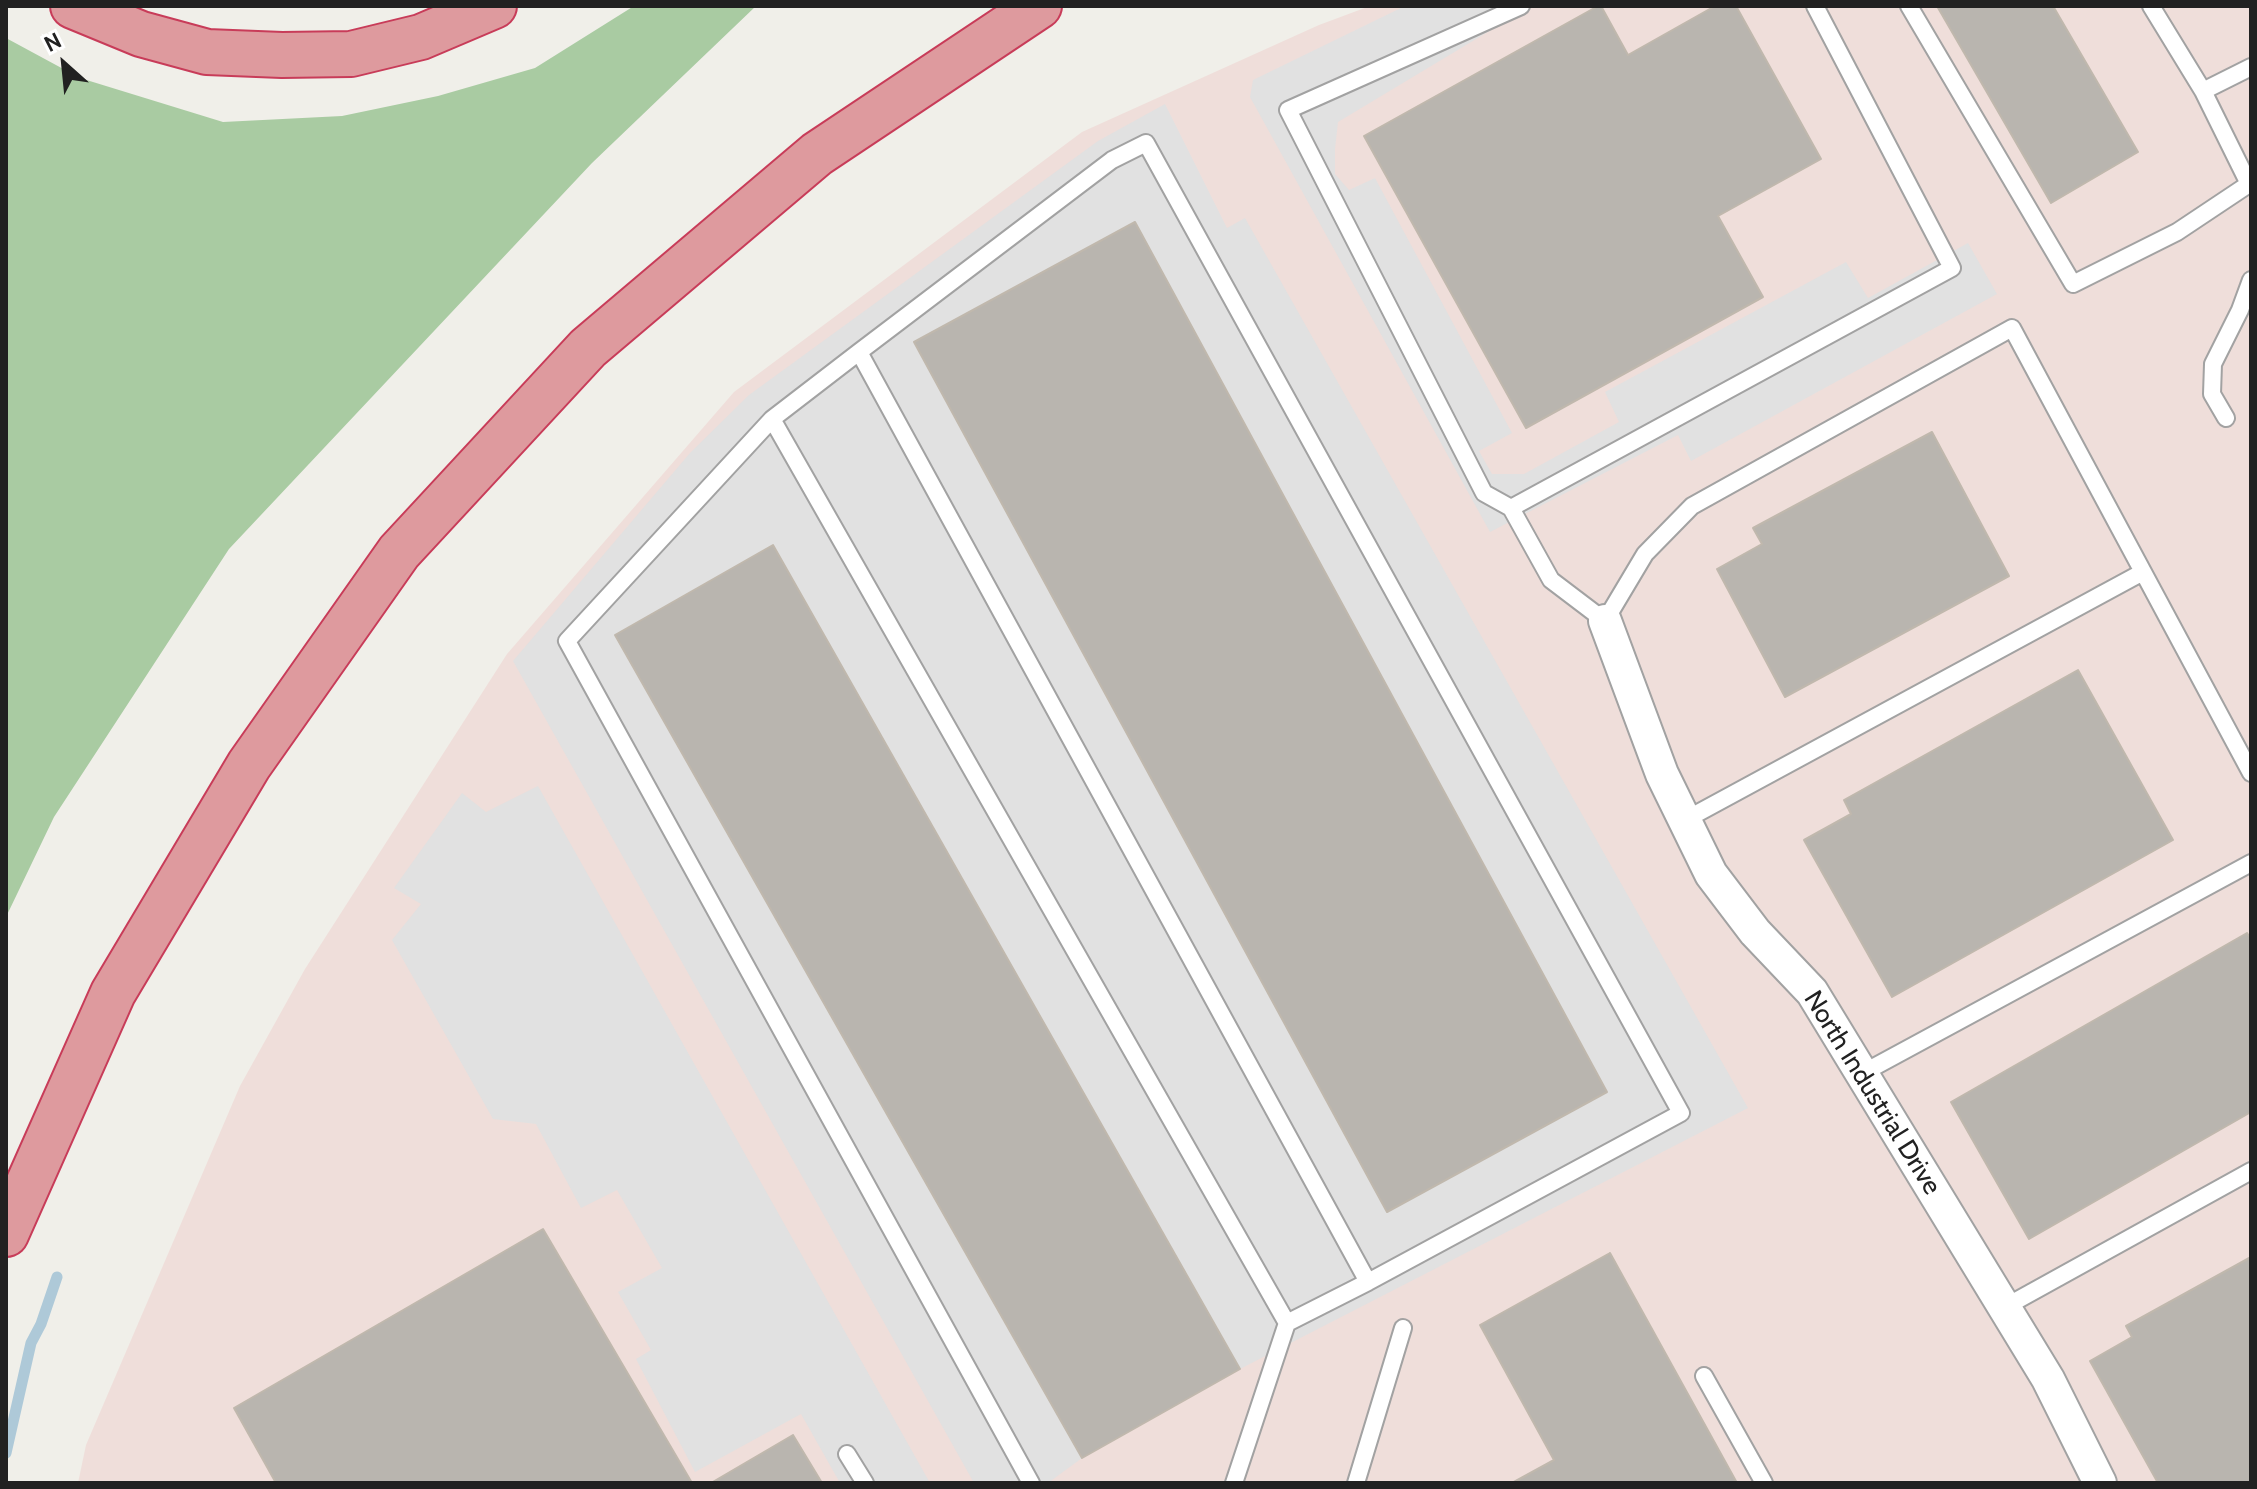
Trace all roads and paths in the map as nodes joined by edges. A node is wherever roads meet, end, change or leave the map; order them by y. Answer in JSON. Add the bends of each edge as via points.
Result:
{"nodes":[{"id":1,"x":73,"y":6,"type":"edge"},
{"id":2,"x":494,"y":6,"type":"edge"},
{"id":3,"x":1039,"y":6,"type":"edge"},
{"id":4,"x":1521,"y":6,"type":"edge"},
{"id":5,"x":1815,"y":6,"type":"edge"},
{"id":6,"x":1909,"y":6,"type":"edge"},
{"id":7,"x":2151,"y":6,"type":"edge"},
{"id":8,"x":2251,"y":67,"type":"edge"},
{"id":9,"x":2203,"y":91,"type":"junction"},
{"id":10,"x":2251,"y":280,"type":"edge"},
{"id":11,"x":859,"y":352,"type":"junction"},
{"id":12,"x":2226,"y":418,"type":"dead end"},
{"id":13,"x":772,"y":419,"type":"junction"},
{"id":14,"x":1511,"y":508,"type":"junction"},
{"id":15,"x":2143,"y":572,"type":"junction"},
{"id":16,"x":1605,"y":621,"type":"junction"},
{"id":17,"x":2251,"y":773,"type":"edge"},
{"id":18,"x":1685,"y":820,"type":"junction"},
{"id":19,"x":2251,"y":863,"type":"edge"},
{"id":20,"x":1861,"y":1074,"type":"junction"},
{"id":21,"x":2251,"y":1171,"type":"edge"},
{"id":22,"x":6,"y":1234,"type":"edge"},
{"id":23,"x":1368,"y":1282,"type":"junction"},
{"id":24,"x":2005,"y":1307,"type":"junction"},
{"id":25,"x":1287,"y":1323,"type":"junction"},
{"id":26,"x":1403,"y":1328,"type":"dead end"},
{"id":27,"x":1704,"y":1376,"type":"dead end"},
{"id":28,"x":847,"y":1454,"type":"dead end"},
{"id":29,"x":865,"y":1483,"type":"edge"},
{"id":30,"x":1031,"y":1483,"type":"edge"},
{"id":31,"x":1234,"y":1483,"type":"edge"},
{"id":32,"x":1356,"y":1483,"type":"edge"},
{"id":33,"x":1764,"y":1483,"type":"edge"},
{"id":34,"x":2100,"y":1483,"type":"edge"}],
"edges":[{"from":1,"to":2,"type":"highway","via":[[141,34],[207,52],[282,55],[351,54],[421,37]]},
{"from":3,"to":22,"type":"highway","via":[[817,154],[588,348],[399,552],[249,765],[113,993]]},
{"from":4,"to":14,"type":"lane","via":[[1288,110],[1484,493]]},
{"from":5,"to":14,"type":"lane","via":[[1952,268]]},
{"from":6,"to":9,"type":"lane","via":[[2073,284],[2177,232],[2249,184]]},
{"from":7,"to":9,"type":"lane"},
{"from":8,"to":9,"type":"lane"},
{"from":10,"to":12,"type":"lane","via":[[2213,364],[2212,394]]},
{"from":11,"to":13,"type":"lane"},
{"from":11,"to":23,"type":"lane"},
{"from":11,"to":23,"type":"lane","via":[[1112,160],[1146,143],[1681,1113]]},
{"from":13,"to":25,"type":"lane"},
{"from":13,"to":30,"type":"lane","via":[[567,641]]},
{"from":14,"to":16,"type":"lane","via":[[1551,580]]},
{"from":15,"to":16,"type":"lane","via":[[2012,328],[1692,506],[1645,554]]},
{"from":15,"to":17,"type":"lane"},
{"from":15,"to":18,"type":"lane"},
{"from":16,"to":18,"type":"street","name":"North Industrial Drive","via":[[1662,774]]},
{"from":18,"to":20,"type":"street","name":"North Industrial Drive","via":[[1711,874],[1755,932],[1812,992]]},
{"from":19,"to":20,"type":"lane"},
{"from":20,"to":24,"type":"street","name":"North Industrial Drive"},
{"from":21,"to":24,"type":"lane"},
{"from":23,"to":25,"type":"lane"},
{"from":24,"to":34,"type":"street","name":"North Industrial Drive"},
{"from":25,"to":31,"type":"lane"},
{"from":26,"to":32,"type":"lane"},
{"from":27,"to":33,"type":"lane"},
{"from":28,"to":29,"type":"lane"}]}
